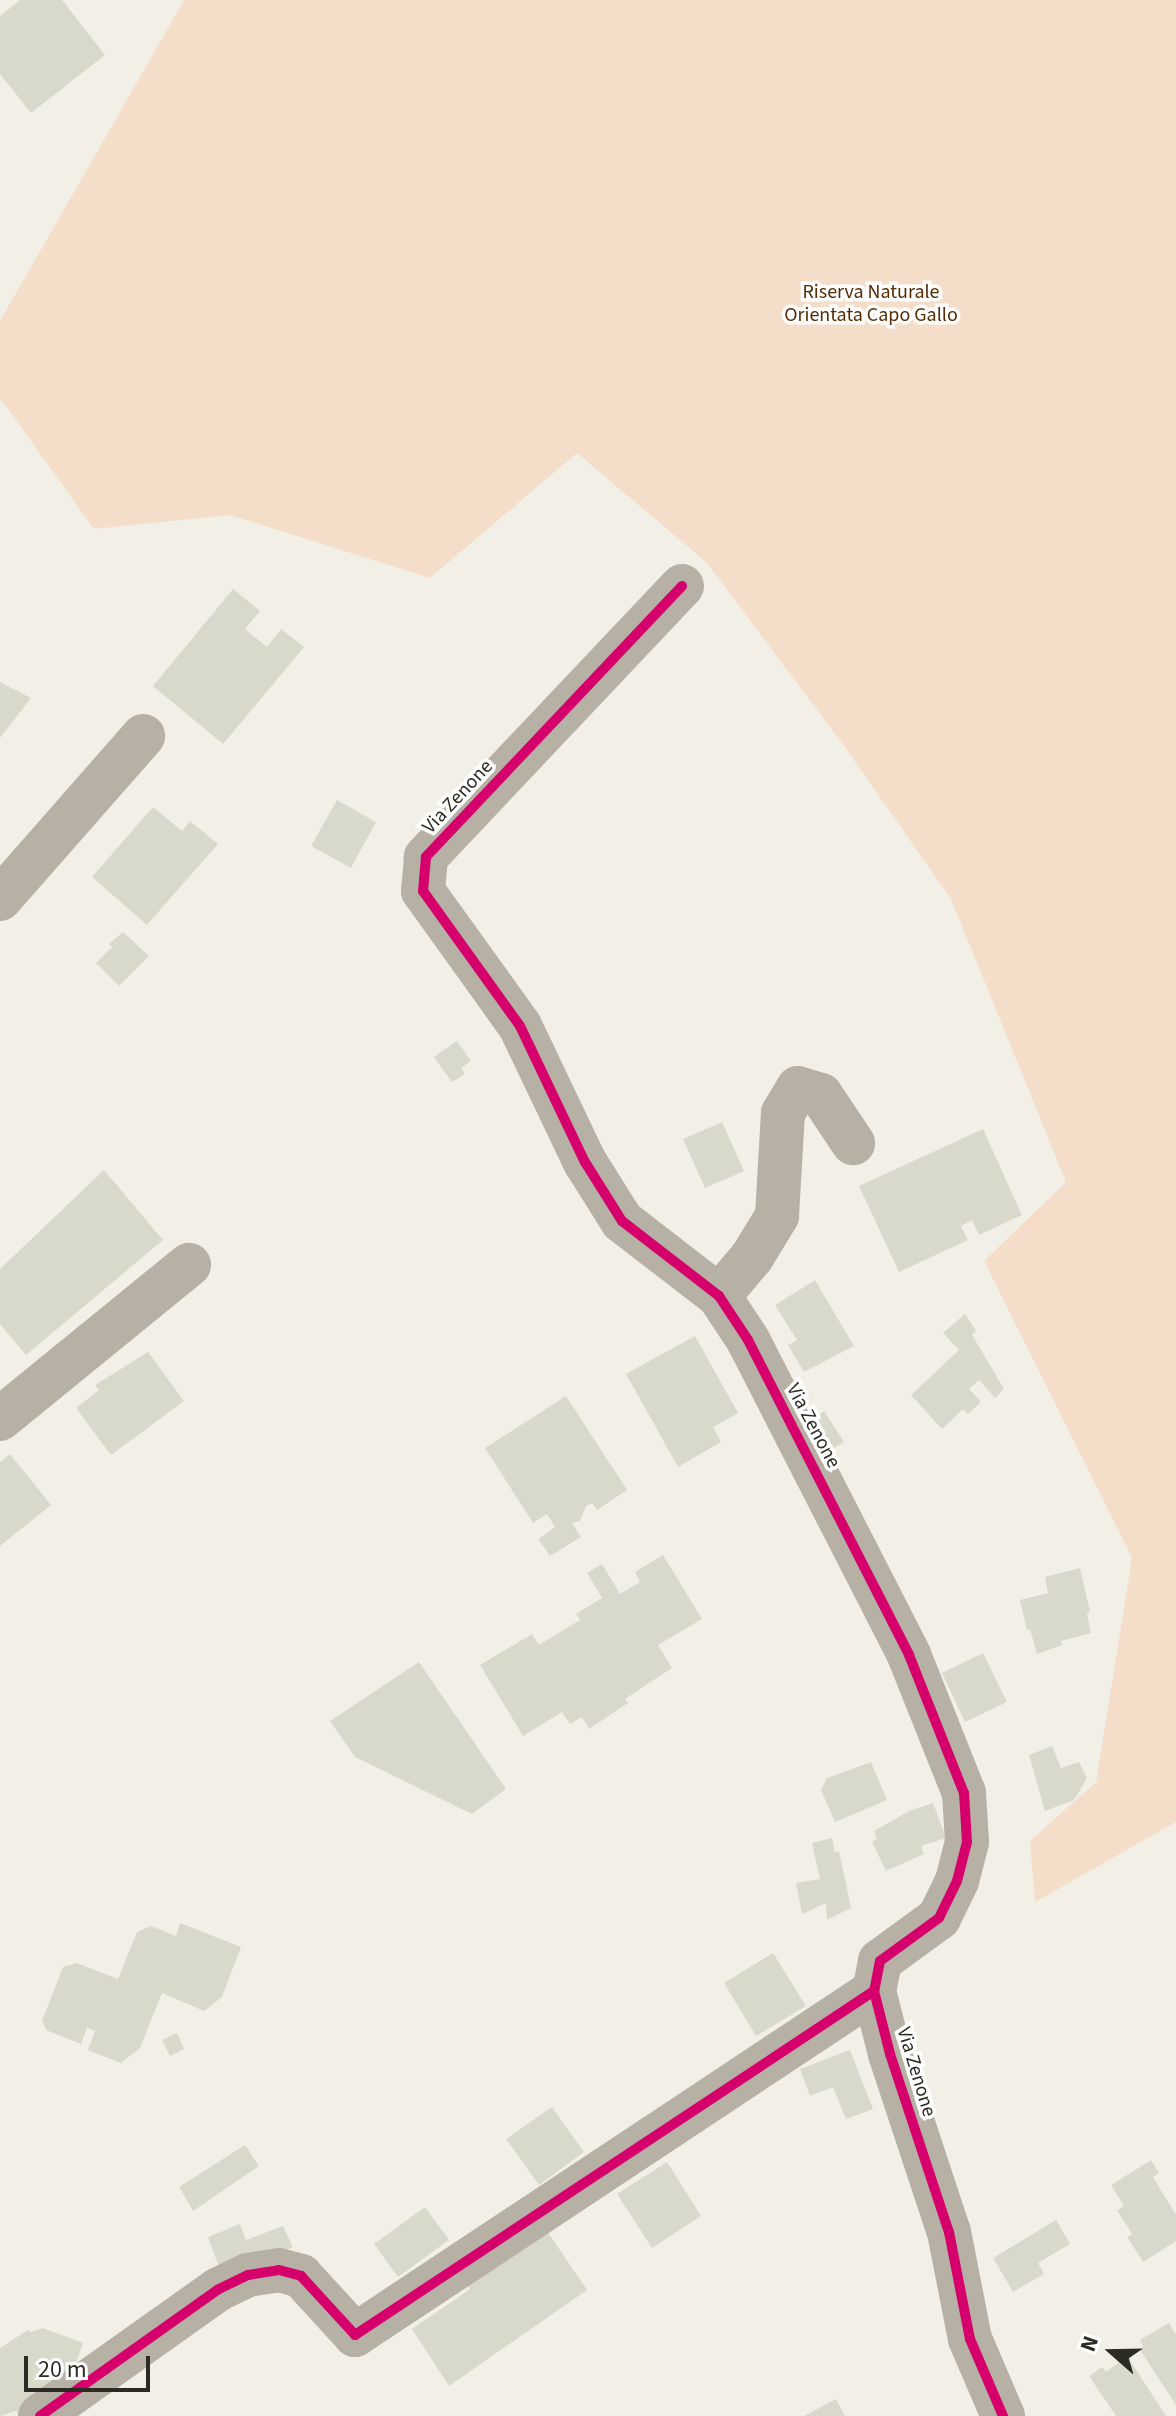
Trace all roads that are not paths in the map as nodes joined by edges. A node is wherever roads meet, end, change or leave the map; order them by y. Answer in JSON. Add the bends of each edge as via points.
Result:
{"nodes":[{"id":1,"x":682,"y":586,"type":"dead end"},
{"id":2,"x":143,"y":736,"type":"dead end"},
{"id":3,"x":0,"y":899,"type":"edge"},
{"id":4,"x":853,"y":1143,"type":"dead end"},
{"id":5,"x":189,"y":1265,"type":"dead end"},
{"id":6,"x":719,"y":1296,"type":"junction"},
{"id":7,"x":0,"y":1419,"type":"edge"},
{"id":8,"x":874,"y":1991,"type":"junction"},
{"id":9,"x":40,"y":2416,"type":"edge"},
{"id":10,"x":1003,"y":2416,"type":"edge"}],
"edges":[{"from":1,"to":6,"type":"street","name":"Via Zenone","via":[[426,857],[423,891],[520,1026],[585,1162],[622,1221]]},
{"from":2,"to":3,"type":"street"},
{"from":4,"to":6,"type":"street","via":[[821,1095],[798,1088],[783,1113],[777,1216]]},
{"from":5,"to":7,"type":"street"},
{"from":6,"to":8,"type":"street","name":"Via Zenone","via":[[748,1340],[849,1533],[909,1655],[964,1793],[967,1842],[957,1881],[939,1918],[880,1961]]},
{"from":8,"to":9,"type":"street","via":[[355,2335],[301,2276],[279,2270],[248,2275],[219,2289]]},
{"from":8,"to":10,"type":"street","name":"Via Zenone","via":[[949,2232],[970,2339]]}]}
